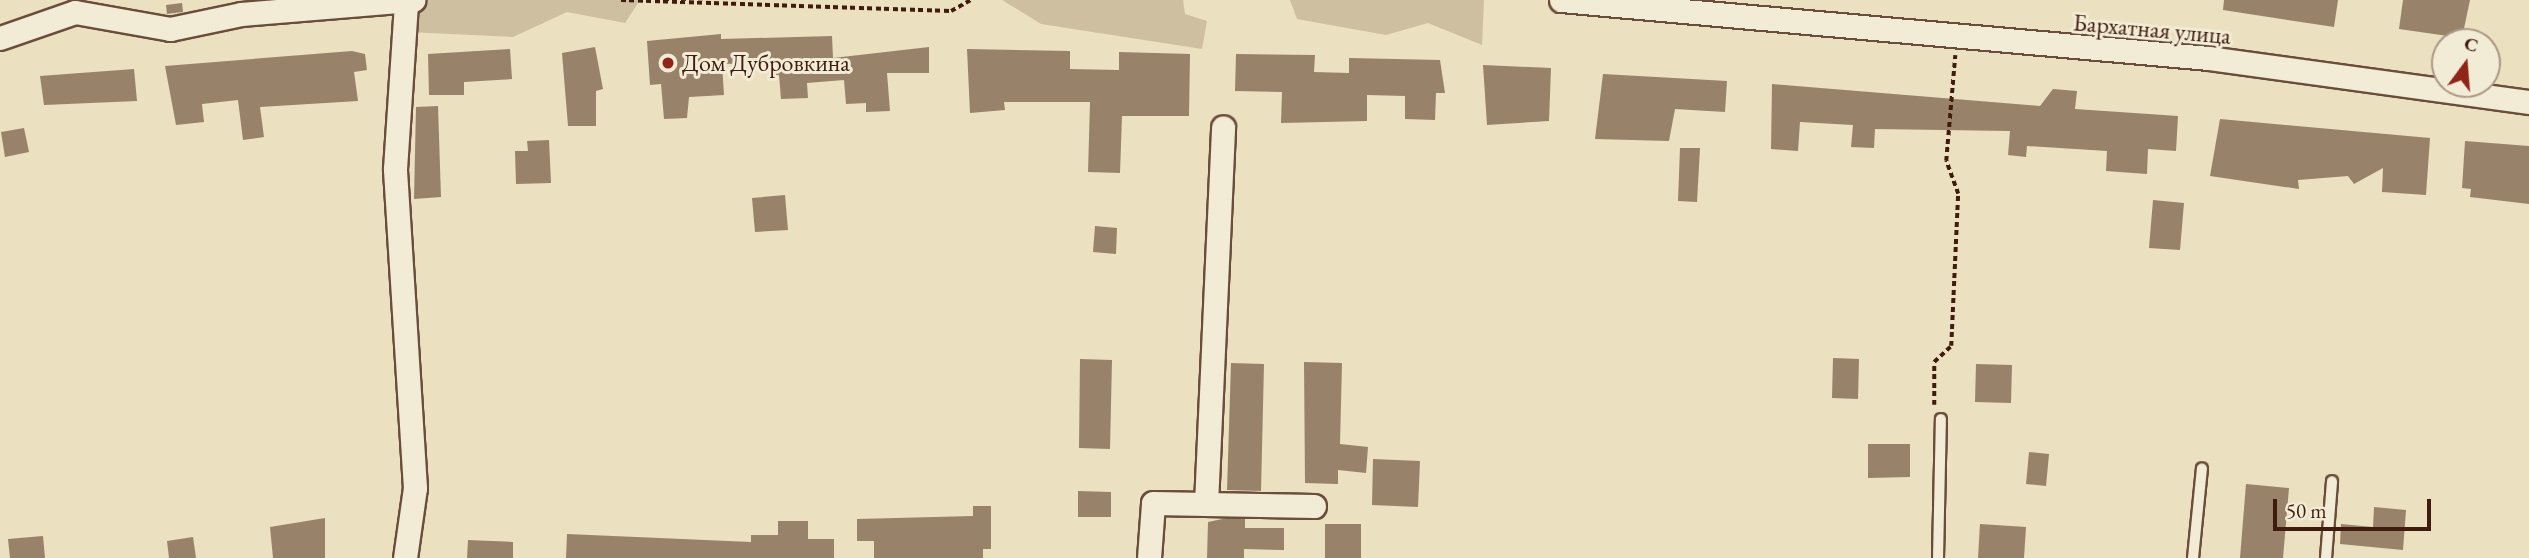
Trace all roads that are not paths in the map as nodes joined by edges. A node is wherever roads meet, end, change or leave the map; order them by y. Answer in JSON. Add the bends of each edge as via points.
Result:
{"nodes":[{"id":1,"x":1561,"y":0,"type":"edge"},
{"id":2,"x":410,"y":3,"type":"edge"},
{"id":3,"x":0,"y":38,"type":"edge"},
{"id":4,"x":2529,"y":102,"type":"edge"},
{"id":5,"x":1223,"y":127,"type":"dead end"},
{"id":6,"x":1941,"y":419,"type":"road end"},
{"id":7,"x":2202,"y":468,"type":"dead end"},
{"id":8,"x":2332,"y":481,"type":"dead end"},
{"id":9,"x":1206,"y":504,"type":"junction"},
{"id":10,"x":1314,"y":506,"type":"dead end"},
{"id":11,"x":405,"y":558,"type":"edge"},
{"id":12,"x":1149,"y":558,"type":"edge"},
{"id":13,"x":1938,"y":558,"type":"edge"},
{"id":14,"x":2193,"y":558,"type":"edge"},
{"id":15,"x":2326,"y":558,"type":"edge"}],
"edges":[{"from":1,"to":4,"type":"street","name":"Бархатная улица","via":[[1956,39],[2208,58]]},
{"from":2,"to":3,"type":"street","via":[[241,14],[170,29],[75,12]]},
{"from":2,"to":11,"type":"street","via":[[395,169],[415,488]]},
{"from":5,"to":9,"type":"street"},
{"from":6,"to":13,"type":"lane"},
{"from":7,"to":14,"type":"lane"},
{"from":8,"to":15,"type":"lane"},
{"from":9,"to":10,"type":"street"},
{"from":9,"to":12,"type":"street","via":[[1153,503]]}]}
